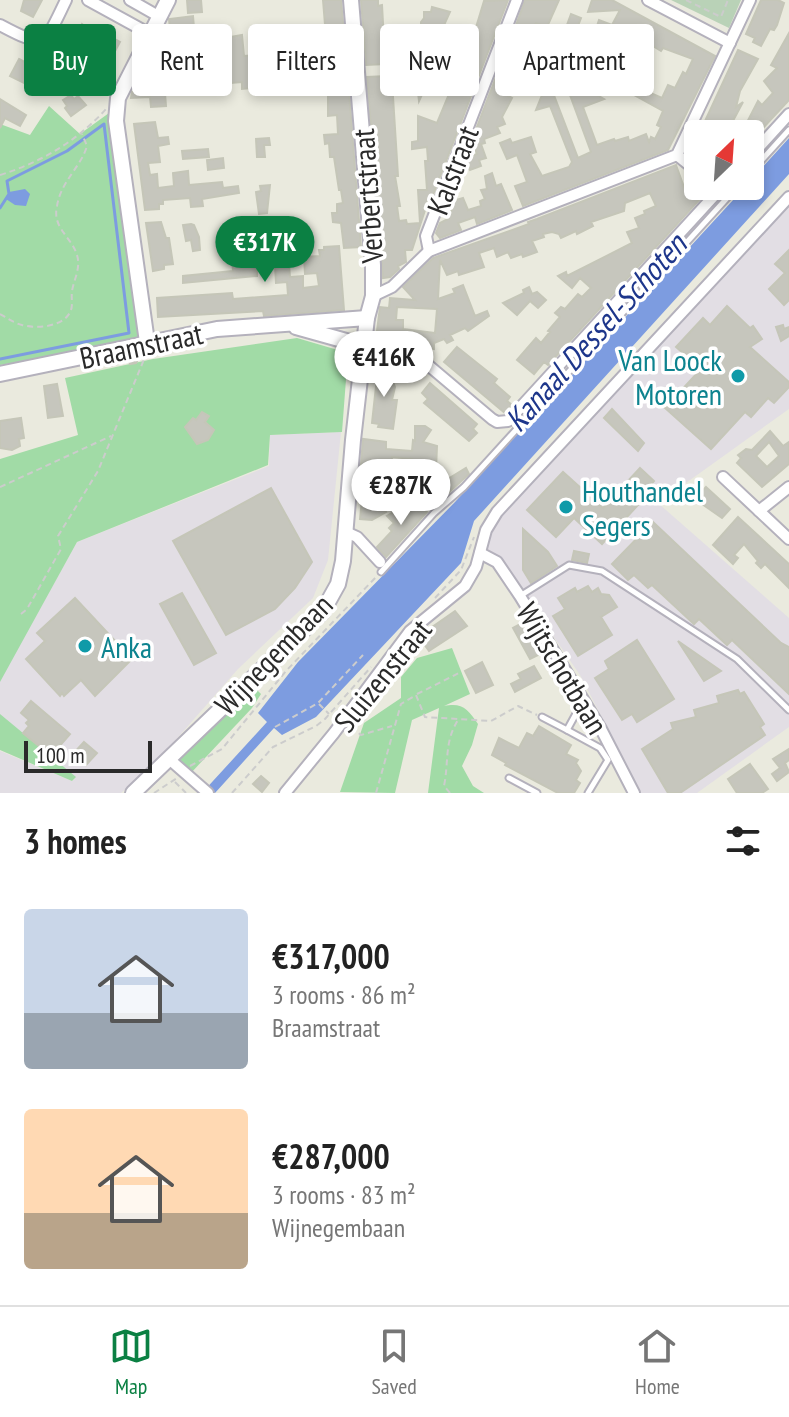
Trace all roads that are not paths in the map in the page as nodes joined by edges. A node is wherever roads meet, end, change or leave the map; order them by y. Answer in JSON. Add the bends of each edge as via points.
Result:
{"nodes":[{"id":1,"x":66,"y":0,"type":"edge"},
{"id":2,"x":88,"y":0,"type":"edge"},
{"id":3,"x":130,"y":0,"type":"edge"},
{"id":4,"x":168,"y":0,"type":"edge"},
{"id":5,"x":351,"y":0,"type":"edge"},
{"id":6,"x":517,"y":0,"type":"edge"},
{"id":7,"x":648,"y":0,"type":"edge"},
{"id":8,"x":750,"y":0,"type":"edge"},
{"id":9,"x":160,"y":17,"type":"junction"},
{"id":10,"x":132,"y":24,"type":"edge"},
{"id":11,"x":156,"y":24,"type":"edge"},
{"id":12,"x":0,"y":25,"type":"edge"},
{"id":13,"x":730,"y":43,"type":"junction"},
{"id":14,"x":132,"y":67,"type":"edge"},
{"id":15,"x":789,"y":114,"type":"edge"},
{"id":16,"x":789,"y":130,"type":"edge"},
{"id":17,"x":764,"y":142,"type":"edge"},
{"id":18,"x":677,"y":155,"type":"junction"},
{"id":19,"x":764,"y":158,"type":"edge"},
{"id":20,"x":684,"y":161,"type":"edge"},
{"id":21,"x":789,"y":197,"type":"edge"},
{"id":22,"x":707,"y":200,"type":"edge"},
{"id":23,"x":725,"y":200,"type":"edge"},
{"id":24,"x":429,"y":251,"type":"junction"},
{"id":25,"x":373,"y":296,"type":"junction"},
{"id":26,"x":367,"y":318,"type":"junction"},
{"id":27,"x":316,"y":327,"type":"junction"},
{"id":28,"x":150,"y":342,"type":"junction"},
{"id":29,"x":366,"y":352,"type":"junction"},
{"id":30,"x":428,"y":365,"type":"road end"},
{"id":31,"x":0,"y":374,"type":"edge"},
{"id":32,"x":723,"y":477,"type":"dead end"},
{"id":33,"x":789,"y":487,"type":"edge"},
{"id":34,"x":759,"y":511,"type":"junction"},
{"id":35,"x":346,"y":532,"type":"junction"},
{"id":36,"x":789,"y":539,"type":"edge"},
{"id":37,"x":480,"y":553,"type":"junction"},
{"id":38,"x":380,"y":567,"type":"joint"},
{"id":39,"x":520,"y":596,"type":"junction"},
{"id":40,"x":584,"y":700,"type":"junction"},
{"id":41,"x":789,"y":710,"type":"edge"},
{"id":42,"x":542,"y":717,"type":"road end"},
{"id":43,"x":567,"y":730,"type":"junction"},
{"id":44,"x":612,"y":757,"type":"junction"},
{"id":45,"x":168,"y":758,"type":"junction"},
{"id":46,"x":509,"y":778,"type":"dead end"},
{"id":47,"x":206,"y":791,"type":"edge"},
{"id":48,"x":133,"y":793,"type":"edge"},
{"id":49,"x":285,"y":793,"type":"edge"},
{"id":50,"x":537,"y":793,"type":"edge"},
{"id":51,"x":588,"y":793,"type":"edge"},
{"id":52,"x":634,"y":793,"type":"edge"}],
"edges":[{"from":1,"to":12,"type":"street","via":[[47,38],[38,42]]},
{"from":2,"to":10,"type":"street"},
{"from":3,"to":9,"type":"street"},
{"from":4,"to":9,"type":"street"},
{"from":5,"to":25,"type":"street","name":"Verbertstraat"},
{"from":6,"to":24,"type":"street","name":"Kalstraat","via":[[426,236]]},
{"from":7,"to":13,"type":"street"},
{"from":8,"to":13,"type":"street"},
{"from":9,"to":11,"type":"street"},
{"from":13,"to":18,"type":"street"},
{"from":14,"to":28,"type":"street","via":[[116,121]]},
{"from":15,"to":17,"type":"street"},
{"from":16,"to":19,"type":"lane"},
{"from":18,"to":20,"type":"street"},
{"from":18,"to":24,"type":"street"},
{"from":21,"to":37,"type":"street","name":"Sluizenstraat","via":[[497,512]]},
{"from":22,"to":30,"type":"street","via":[[508,421],[492,419]]},
{"from":23,"to":38,"type":"lane","via":[[474,475]]},
{"from":24,"to":25,"type":"street","via":[[392,287]]},
{"from":25,"to":26,"type":"street","name":"Wijnegembaan"},
{"from":26,"to":27,"type":"street","name":"Braamstraat"},
{"from":26,"to":29,"type":"street","name":"Wijnegembaan"},
{"from":27,"to":28,"type":"street","name":"Braamstraat","via":[[217,329]]},
{"from":27,"to":29,"type":"street","name":"Braamstraat"},
{"from":28,"to":31,"type":"street","name":"Braamstraat"},
{"from":29,"to":35,"type":"street","name":"Wijnegembaan"},
{"from":32,"to":34,"type":"street"},
{"from":33,"to":34,"type":"street"},
{"from":34,"to":36,"type":"street"},
{"from":35,"to":38,"type":"street","via":[[357,537]]},
{"from":35,"to":45,"type":"street","name":"Wijnegembaan","via":[[338,584],[323,611]]},
{"from":37,"to":39,"type":"street","name":"Wijtschotbaan","via":[[497,562]]},
{"from":37,"to":49,"type":"street","name":"Sluizenstraat","via":[[465,586],[410,631]]},
{"from":39,"to":40,"type":"street","name":"Wijtschotbaan"},
{"from":39,"to":41,"type":"lane","via":[[569,565],[602,571],[737,659]]},
{"from":40,"to":43,"type":"lane"},
{"from":40,"to":44,"type":"street","name":"Wijtschotbaan"},
{"from":42,"to":43,"type":"lane"},
{"from":43,"to":44,"type":"lane"},
{"from":44,"to":51,"type":"lane"},
{"from":44,"to":52,"type":"street","name":"Wijtschotbaan"},
{"from":45,"to":47,"type":"street"},
{"from":45,"to":48,"type":"street","name":"Wijnegembaan"},
{"from":46,"to":50,"type":"lane"}]}
